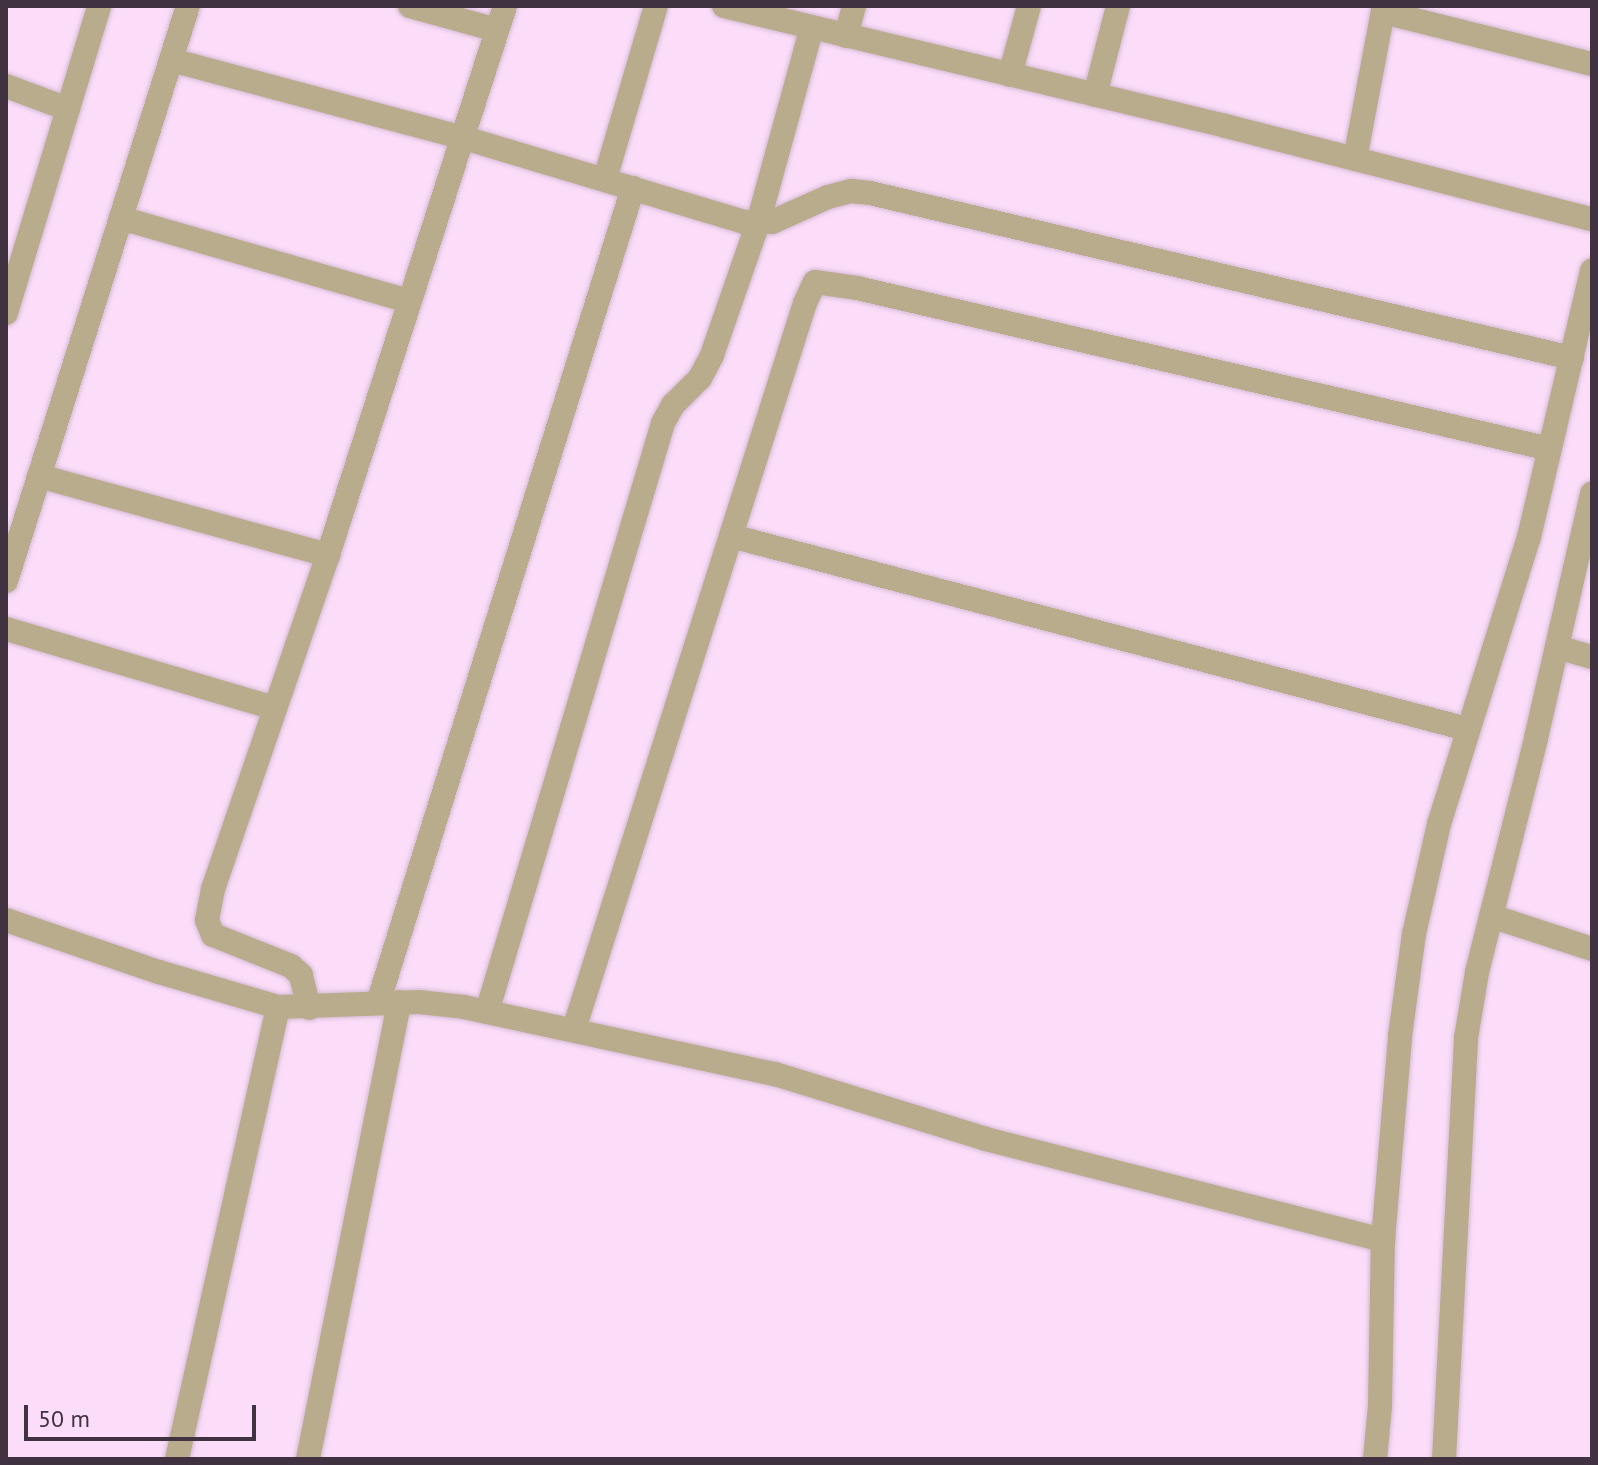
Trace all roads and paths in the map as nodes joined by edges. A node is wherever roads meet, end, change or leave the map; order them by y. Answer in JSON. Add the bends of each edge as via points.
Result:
{"nodes":[{"id":1,"x":99,"y":6,"type":"edge"},
{"id":2,"x":188,"y":6,"type":"edge"},
{"id":3,"x":410,"y":6,"type":"edge"},
{"id":4,"x":505,"y":6,"type":"edge"},
{"id":5,"x":656,"y":6,"type":"edge"},
{"id":6,"x":724,"y":6,"type":"edge"},
{"id":7,"x":854,"y":6,"type":"edge"},
{"id":8,"x":1029,"y":6,"type":"edge"},
{"id":9,"x":1118,"y":6,"type":"edge"},
{"id":10,"x":1384,"y":9,"type":"edge"},
{"id":11,"x":812,"y":27,"type":"junction"},
{"id":12,"x":497,"y":30,"type":"junction"},
{"id":13,"x":846,"y":36,"type":"junction"},
{"id":14,"x":171,"y":60,"type":"junction"},
{"id":15,"x":1592,"y":64,"type":"edge"},
{"id":16,"x":1010,"y":75,"type":"junction"},
{"id":17,"x":6,"y":86,"type":"edge"},
{"id":18,"x":1095,"y":95,"type":"junction"},
{"id":19,"x":68,"y":109,"type":"junction"},
{"id":20,"x":461,"y":137,"type":"junction"},
{"id":21,"x":1355,"y":159,"type":"junction"},
{"id":22,"x":605,"y":179,"type":"junction"},
{"id":23,"x":633,"y":188,"type":"junction"},
{"id":24,"x":121,"y":218,"type":"junction"},
{"id":25,"x":1592,"y":219,"type":"edge"},
{"id":26,"x":758,"y":223,"type":"junction"},
{"id":27,"x":1592,"y":270,"type":"edge"},
{"id":28,"x":409,"y":301,"type":"junction"},
{"id":29,"x":6,"y":313,"type":"edge"},
{"id":30,"x":1572,"y":358,"type":"junction"},
{"id":31,"x":1550,"y":449,"type":"junction"},
{"id":32,"x":39,"y":476,"type":"junction"},
{"id":33,"x":1592,"y":493,"type":"edge"},
{"id":34,"x":731,"y":536,"type":"junction"},
{"id":35,"x":328,"y":555,"type":"junction"},
{"id":36,"x":6,"y":581,"type":"edge"},
{"id":37,"x":6,"y":629,"type":"edge"},
{"id":38,"x":1557,"y":647,"type":"junction"},
{"id":39,"x":1592,"y":657,"type":"edge"},
{"id":40,"x":275,"y":708,"type":"junction"},
{"id":41,"x":1467,"y":729,"type":"junction"},
{"id":42,"x":1491,"y":916,"type":"junction"},
{"id":43,"x":6,"y":920,"type":"edge"},
{"id":44,"x":1592,"y":949,"type":"edge"},
{"id":45,"x":388,"y":1002,"type":"junction"},
{"id":46,"x":278,"y":1007,"type":"junction"},
{"id":47,"x":309,"y":1008,"type":"junction"},
{"id":48,"x":487,"y":1012,"type":"junction"},
{"id":49,"x":574,"y":1029,"type":"junction"},
{"id":50,"x":1383,"y":1240,"type":"junction"},
{"id":51,"x":177,"y":1459,"type":"edge"},
{"id":52,"x":308,"y":1459,"type":"edge"},
{"id":53,"x":1375,"y":1459,"type":"edge"},
{"id":54,"x":1444,"y":1459,"type":"edge"}],
"edges":[{"from":1,"to":19,"type":"street"},
{"from":2,"to":14,"type":"street"},
{"from":3,"to":12,"type":"street"},
{"from":4,"to":12,"type":"street"},
{"from":5,"to":22,"type":"street"},
{"from":6,"to":11,"type":"street"},
{"from":7,"to":13,"type":"street"},
{"from":8,"to":16,"type":"street"},
{"from":9,"to":18,"type":"street"},
{"from":10,"to":15,"type":"street"},
{"from":10,"to":21,"type":"street"},
{"from":11,"to":13,"type":"street"},
{"from":11,"to":26,"type":"street"},
{"from":12,"to":20,"type":"street"},
{"from":13,"to":16,"type":"street"},
{"from":14,"to":20,"type":"street"},
{"from":14,"to":24,"type":"street"},
{"from":16,"to":18,"type":"street"},
{"from":17,"to":19,"type":"street"},
{"from":18,"to":21,"type":"street"},
{"from":19,"to":29,"type":"street"},
{"from":20,"to":22,"type":"street"},
{"from":20,"to":28,"type":"street"},
{"from":21,"to":25,"type":"street"},
{"from":22,"to":23,"type":"street"},
{"from":23,"to":26,"type":"street"},
{"from":23,"to":45,"type":"street"},
{"from":24,"to":28,"type":"street"},
{"from":24,"to":32,"type":"street"},
{"from":26,"to":30,"type":"street","via":[[796,214],[828,197],[870,193]]},
{"from":26,"to":48,"type":"street","via":[[712,355],[663,423]]},
{"from":27,"to":30,"type":"street"},
{"from":28,"to":35,"type":"street"},
{"from":30,"to":31,"type":"street"},
{"from":31,"to":34,"type":"street","via":[[820,281],[805,303]]},
{"from":31,"to":41,"type":"street","via":[[1529,537]]},
{"from":32,"to":35,"type":"street"},
{"from":32,"to":36,"type":"street"},
{"from":33,"to":38,"type":"street"},
{"from":34,"to":41,"type":"street"},
{"from":34,"to":49,"type":"street"},
{"from":35,"to":40,"type":"street"},
{"from":37,"to":40,"type":"street"},
{"from":38,"to":39,"type":"street"},
{"from":38,"to":42,"type":"street"},
{"from":40,"to":47,"type":"street","via":[[207,920],[213,935],[291,966],[301,975]]},
{"from":41,"to":50,"type":"street","via":[[1414,934]]},
{"from":42,"to":44,"type":"street"},
{"from":42,"to":54,"type":"street","via":[[1466,1038]]},
{"from":43,"to":46,"type":"street"},
{"from":45,"to":47,"type":"street"},
{"from":45,"to":48,"type":"street"},
{"from":45,"to":52,"type":"street"},
{"from":46,"to":47,"type":"street"},
{"from":46,"to":51,"type":"street"},
{"from":48,"to":49,"type":"street"},
{"from":49,"to":50,"type":"street","via":[[775,1074],[986,1139]]},
{"from":50,"to":53,"type":"street"}]}
